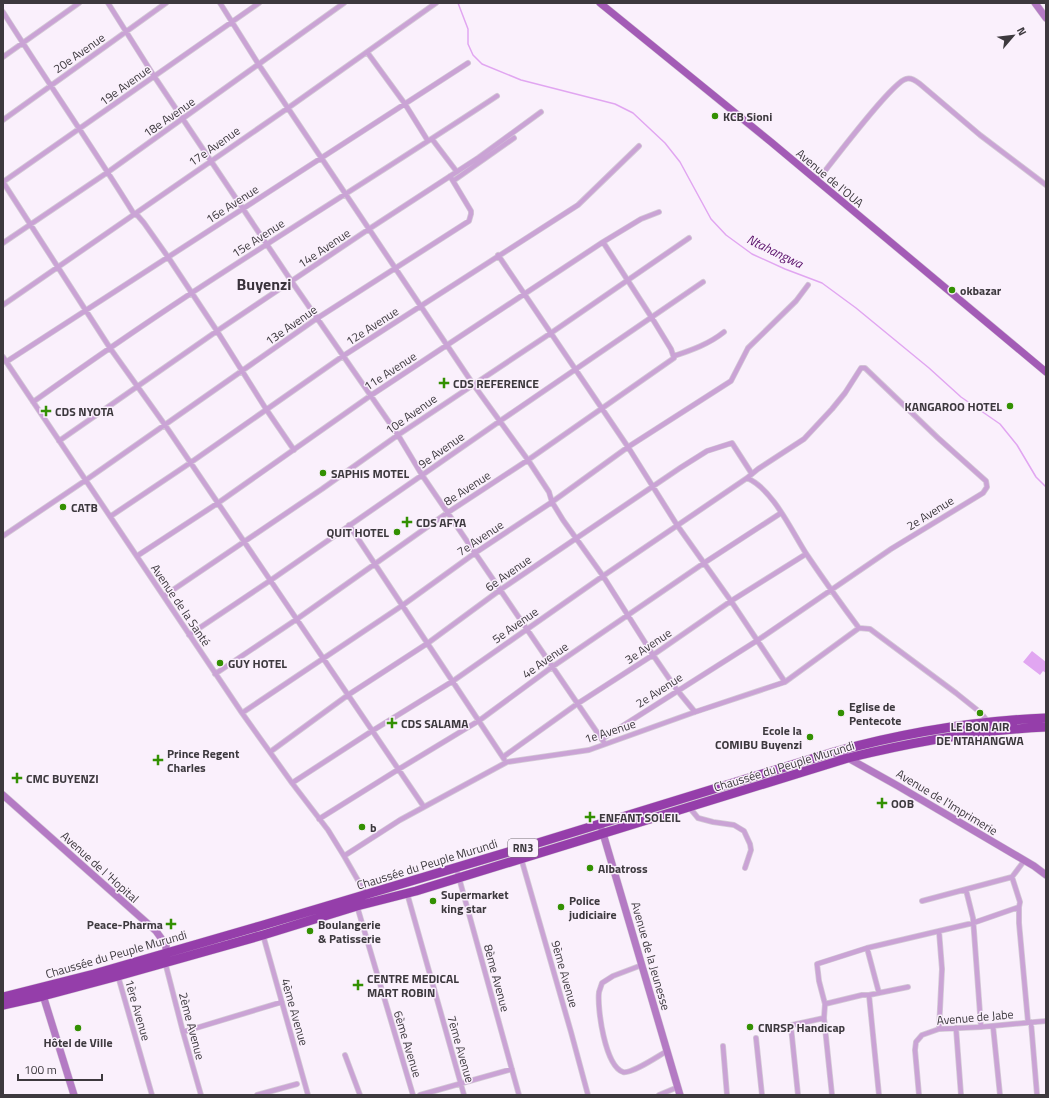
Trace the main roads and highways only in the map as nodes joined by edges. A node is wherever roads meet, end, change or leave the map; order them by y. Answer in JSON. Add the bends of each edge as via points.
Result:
{"nodes":[{"id":1,"x":600,"y":3,"type":"edge"},
{"id":2,"x":1046,"y":372,"type":"edge"},
{"id":3,"x":1046,"y":718,"type":"edge"},
{"id":4,"x":990,"y":726,"type":"junction"},
{"id":5,"x":1046,"y":727,"type":"edge"},
{"id":6,"x":368,"y":899,"type":"junction"},
{"id":7,"x":166,"y":958,"type":"junction"},
{"id":8,"x":42,"y":992,"type":"junction"},
{"id":9,"x":3,"y":998,"type":"edge"},
{"id":10,"x":3,"y":1005,"type":"edge"}],
"edges":[{"from":1,"to":2,"type":"main road","name":"Avenue de l'OUA"},
{"from":3,"to":4,"type":"highway","name":"Chaussée du Peuple Murundi","number":"RN3"},
{"from":4,"to":5,"type":"highway","name":"Chaussée du Peuple Murundi","number":"RN3"},
{"from":4,"to":6,"type":"highway","name":"Chaussée du Peuple Murundi","number":"RN3","via":[[848,758],[459,878],[407,893]]},
{"from":4,"to":6,"type":"highway","name":"Chaussée du Peuple Murundi","number":"RN3","via":[[877,740],[456,867]]},
{"from":6,"to":7,"type":"highway","name":"Chaussée du Peuple Murundi","number":"RN3"},
{"from":6,"to":7,"type":"highway","name":"Chaussée du Peuple Murundi","number":"RN3","via":[[357,906],[262,935]]},
{"from":7,"to":8,"type":"highway","name":"Chaussée du Peuple Murundi","number":"RN3"},
{"from":7,"to":8,"type":"highway","name":"Chaussée du Peuple Murundi","number":"RN3","via":[[118,976]]},
{"from":8,"to":9,"type":"highway","name":"Chaussée du Peuple Murundi","number":"RN3"},
{"from":8,"to":10,"type":"highway","name":"Chaussée du Peuple Murundi","number":"RN3"}]}
